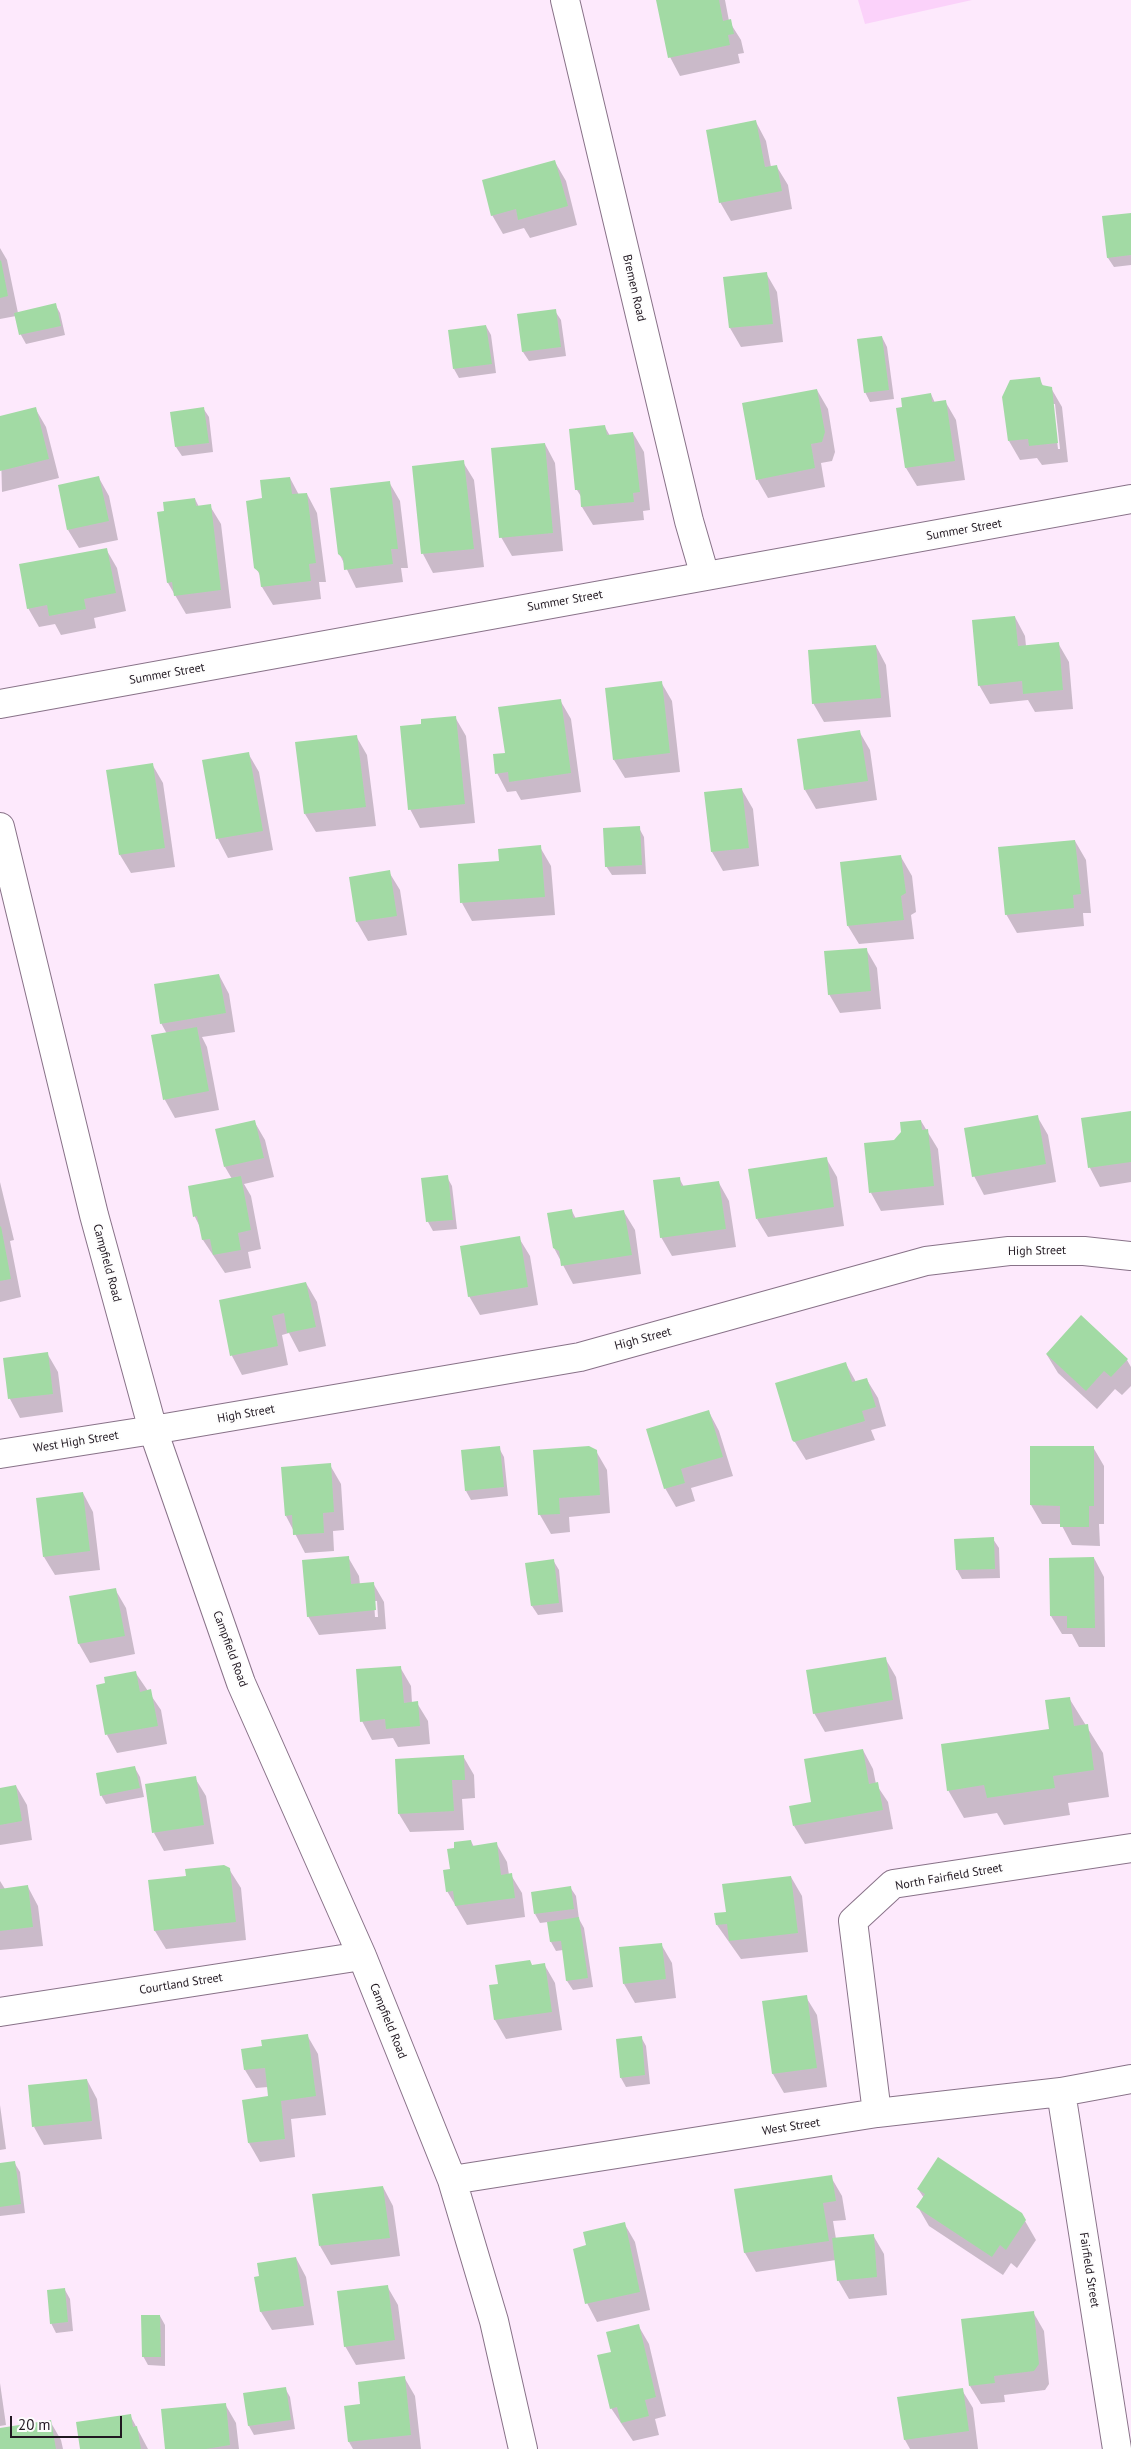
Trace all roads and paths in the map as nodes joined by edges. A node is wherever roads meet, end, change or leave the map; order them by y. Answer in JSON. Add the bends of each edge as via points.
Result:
{"nodes":[{"id":1,"x":565,"y":0,"type":"edge"},
{"id":2,"x":1131,"y":499,"type":"edge"},
{"id":3,"x":705,"y":576,"type":"junction"},
{"id":4,"x":0,"y":704,"type":"edge"},
{"id":5,"x":0,"y":826,"type":"edge"},
{"id":6,"x":1131,"y":1256,"type":"edge"},
{"id":7,"x":153,"y":1430,"type":"junction"},
{"id":8,"x":0,"y":1454,"type":"edge"},
{"id":9,"x":1131,"y":1848,"type":"edge"},
{"id":10,"x":362,"y":1956,"type":"junction"},
{"id":11,"x":0,"y":2012,"type":"edge"},
{"id":12,"x":1131,"y":2079,"type":"edge"},
{"id":13,"x":1061,"y":2092,"type":"junction"},
{"id":14,"x":877,"y":2113,"type":"junction"},
{"id":15,"x":452,"y":2180,"type":"junction"},
{"id":16,"x":523,"y":2449,"type":"edge"},
{"id":17,"x":1117,"y":2449,"type":"edge"}],
"edges":[{"from":1,"to":3,"type":"street","name":"Bremen Road","via":[[689,521]]},
{"from":2,"to":3,"type":"street","name":"Summer Street"},
{"from":3,"to":4,"type":"street","name":"Summer Street"},
{"from":5,"to":7,"type":"street","name":"Campfield Road","via":[[94,1215]]},
{"from":6,"to":7,"type":"street","name":"High Street","via":[[1084,1251],[1009,1251],[926,1261],[580,1357]]},
{"from":7,"to":8,"type":"street","name":"West High Street"},
{"from":7,"to":10,"type":"street","name":"Campfield Road","via":[[241,1683]]},
{"from":9,"to":14,"type":"street","name":"North Fairfield Street","via":[[893,1884],[853,1921]]},
{"from":10,"to":11,"type":"street","name":"Courtland Street"},
{"from":10,"to":15,"type":"street","name":"Campfield Road"},
{"from":12,"to":13,"type":"street","name":"West Street"},
{"from":13,"to":14,"type":"street","name":"West Street"},
{"from":13,"to":17,"type":"street","name":"Fairfield Street"},
{"from":14,"to":15,"type":"street","name":"West Street"},
{"from":15,"to":16,"type":"street","name":"Campfield Road","via":[[494,2321]]}]}
